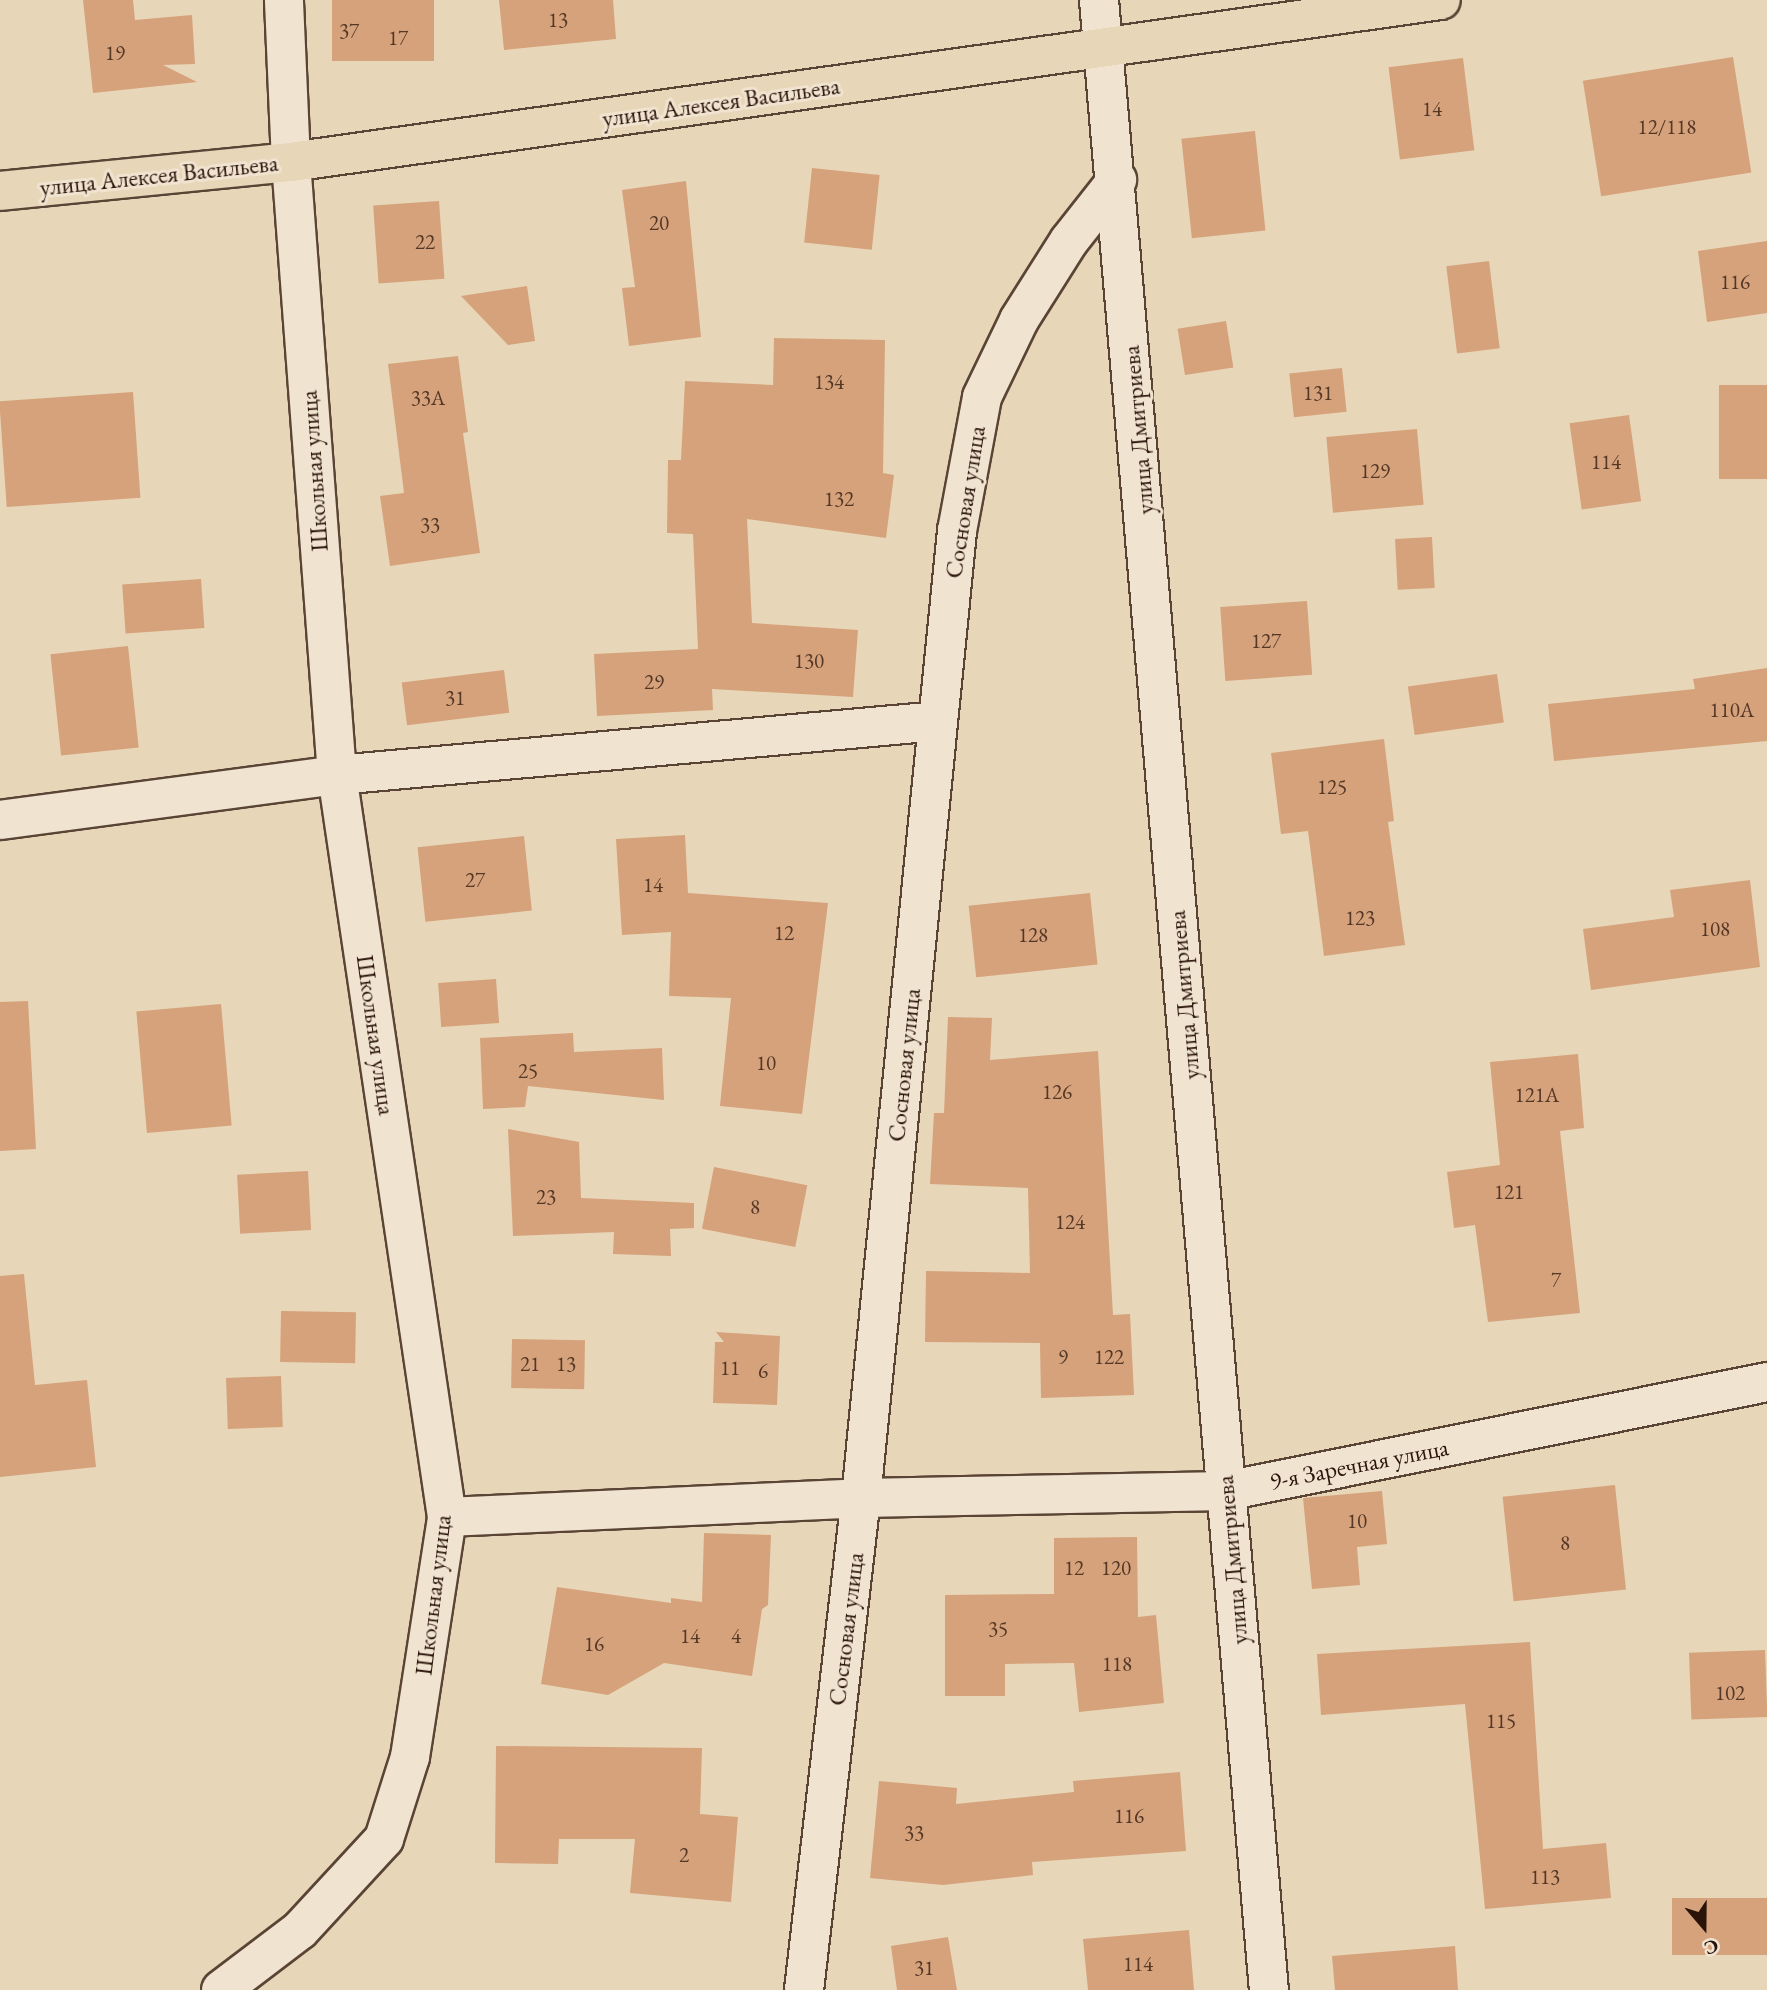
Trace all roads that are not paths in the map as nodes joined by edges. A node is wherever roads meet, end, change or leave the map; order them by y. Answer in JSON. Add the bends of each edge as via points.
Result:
{"nodes":[{"id":1,"x":284,"y":0,"type":"edge"},
{"id":2,"x":1099,"y":0,"type":"edge"},
{"id":3,"x":1441,"y":0,"type":"edge"},
{"id":4,"x":1103,"y":50,"type":"junction"},
{"id":5,"x":291,"y":162,"type":"junction"},
{"id":6,"x":1117,"y":180,"type":"junction"},
{"id":7,"x":0,"y":191,"type":"edge"},
{"id":8,"x":937,"y":721,"type":"junction"},
{"id":9,"x":337,"y":775,"type":"junction"},
{"id":10,"x":0,"y":820,"type":"edge"},
{"id":11,"x":1767,"y":1382,"type":"edge"},
{"id":12,"x":1226,"y":1491,"type":"junction"},
{"id":13,"x":861,"y":1498,"type":"junction"},
{"id":14,"x":447,"y":1517,"type":"junction"},
{"id":15,"x":221,"y":1990,"type":"edge"},
{"id":16,"x":804,"y":1990,"type":"edge"},
{"id":17,"x":1269,"y":1990,"type":"edge"}],
"edges":[{"from":1,"to":5,"type":"street","name":"Школьная улица"},
{"from":2,"to":4,"type":"street","name":"улица Дмитриева"},
{"from":3,"to":4,"type":"main road","name":"улица Алексея Васильева"},
{"from":4,"to":5,"type":"main road","name":"улица Алексея Васильева"},
{"from":4,"to":6,"type":"street","name":"улица Дмитриева"},
{"from":5,"to":7,"type":"main road","name":"улица Алексея Васильева"},
{"from":5,"to":9,"type":"street","name":"Школьная улица"},
{"from":6,"to":8,"type":"street","name":"Сосновая улица","via":[[1069,241],[1026,309],[982,397],[957,531]]},
{"from":6,"to":12,"type":"street","name":"улица Дмитриева"},
{"from":8,"to":9,"type":"street"},
{"from":8,"to":13,"type":"street","name":"Сосновая улица"},
{"from":9,"to":10,"type":"street"},
{"from":9,"to":14,"type":"street","name":"Школьная улица"},
{"from":11,"to":12,"type":"street","name":"9-я Заречная улица"},
{"from":12,"to":13,"type":"street","name":"9-я Заречная улица"},
{"from":12,"to":17,"type":"street","name":"улица Дмитриева"},
{"from":13,"to":14,"type":"street","name":"9-я Заречная улица"},
{"from":13,"to":16,"type":"street","name":"Сосновая улица"},
{"from":14,"to":15,"type":"street","name":"Школьная улица","via":[[410,1756],[384,1839],[300,1930]]}]}
